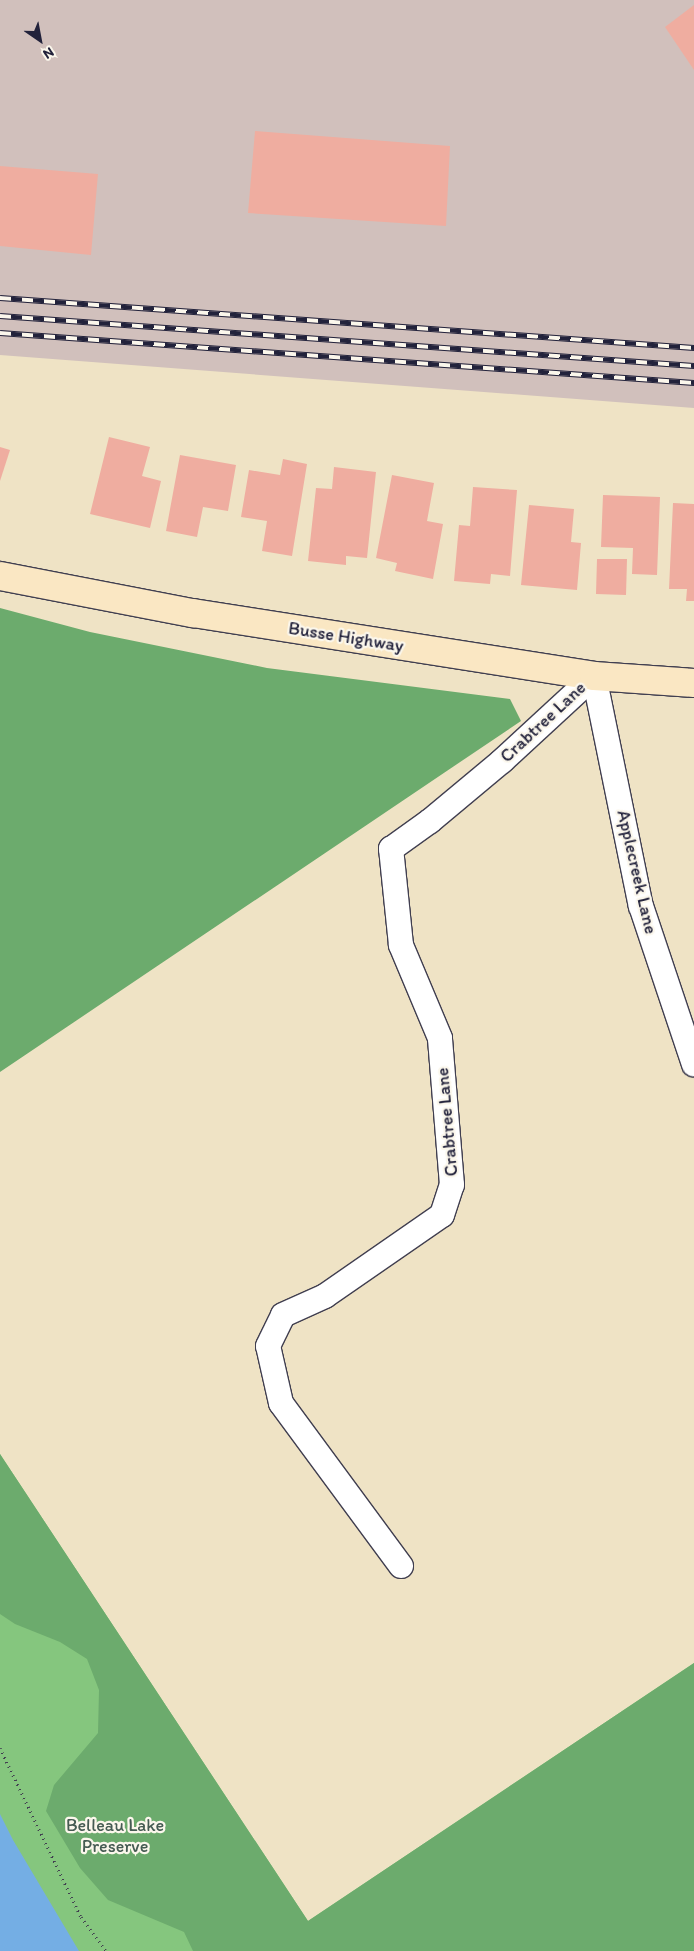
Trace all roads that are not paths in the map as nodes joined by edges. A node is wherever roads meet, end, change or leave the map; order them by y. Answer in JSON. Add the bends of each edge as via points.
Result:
{"nodes":[{"id":1,"x":0,"y":576,"type":"edge"},
{"id":2,"x":594,"y":676,"type":"junction"},
{"id":3,"x":694,"y":683,"type":"edge"},
{"id":4,"x":694,"y":1064,"type":"edge"},
{"id":5,"x":401,"y":1566,"type":"dead end"}],
"edges":[{"from":1,"to":2,"type":"main road","name":"Busse Highway","via":[[194,612]]},
{"from":2,"to":3,"type":"main road","name":"Busse Highway"},
{"from":2,"to":4,"type":"street","name":"Applecreek Lane","via":[[641,906]]},
{"from":2,"to":5,"type":"street","name":"Crabtree Lane","via":[[502,761],[391,849],[401,945],[440,1038],[452,1185],[442,1215],[326,1296],[283,1315],[268,1346],[282,1403]]}]}
